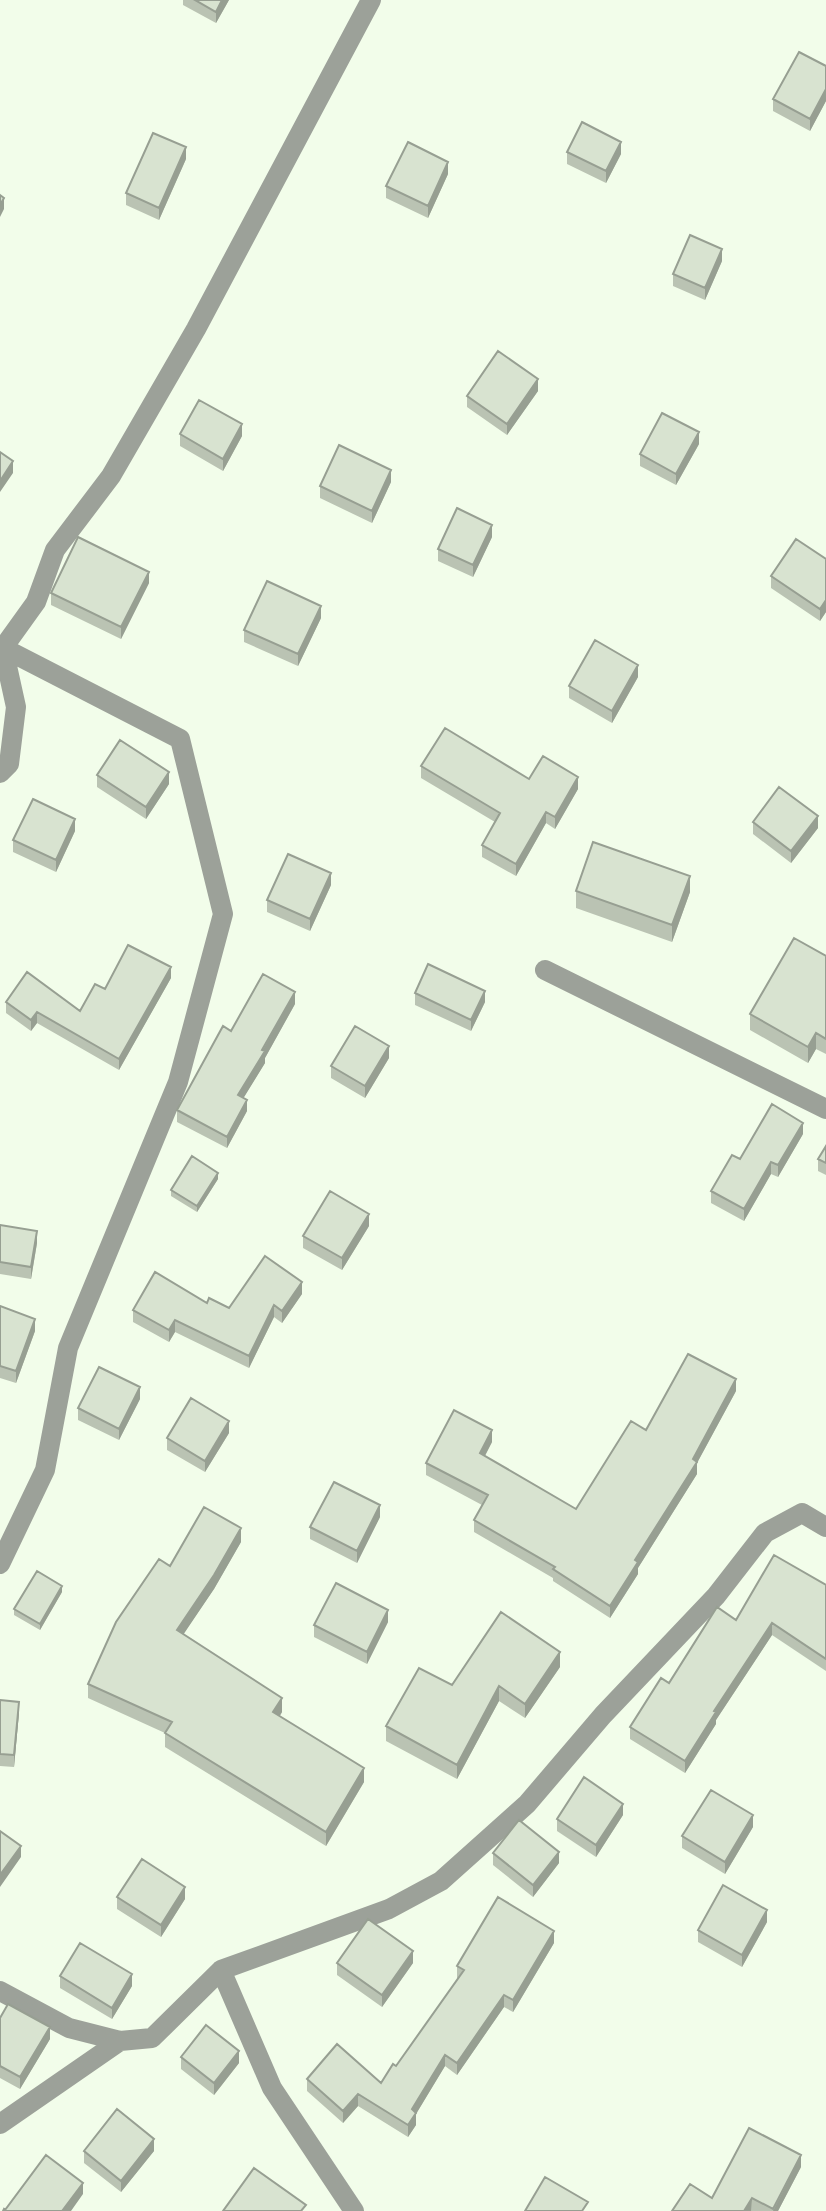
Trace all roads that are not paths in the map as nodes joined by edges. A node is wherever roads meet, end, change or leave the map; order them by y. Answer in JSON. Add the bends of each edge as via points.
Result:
{"nodes":[{"id":1,"x":371,"y":0,"type":"edge"},
{"id":2,"x":3,"y":648,"type":"junction"},
{"id":3,"x":0,"y":773,"type":"edge"},
{"id":4,"x":545,"y":970,"type":"dead end"},
{"id":5,"x":826,"y":1109,"type":"edge"},
{"id":6,"x":826,"y":1527,"type":"edge"},
{"id":7,"x":0,"y":1564,"type":"edge"},
{"id":8,"x":221,"y":1970,"type":"junction"},
{"id":9,"x":0,"y":1991,"type":"edge"},
{"id":10,"x":120,"y":2041,"type":"junction"},
{"id":11,"x":0,"y":2124,"type":"edge"},
{"id":12,"x":354,"y":2211,"type":"edge"}],
"edges":[{"from":1,"to":2,"type":"street","via":[[196,329],[111,476],[55,550],[36,602]]},
{"from":2,"to":3,"type":"street","via":[[16,707],[9,764]]},
{"from":2,"to":7,"type":"street","via":[[180,739],[223,914],[178,1082],[68,1348],[45,1470]]},
{"from":4,"to":5,"type":"street"},
{"from":6,"to":8,"type":"street","via":[[802,1513],[765,1533],[716,1596],[527,1804],[441,1881],[389,1909]]},
{"from":8,"to":10,"type":"street","via":[[152,2038]]},
{"from":8,"to":12,"type":"street","via":[[272,2088]]},
{"from":9,"to":10,"type":"street","via":[[69,2028]]},
{"from":10,"to":11,"type":"street"}]}
